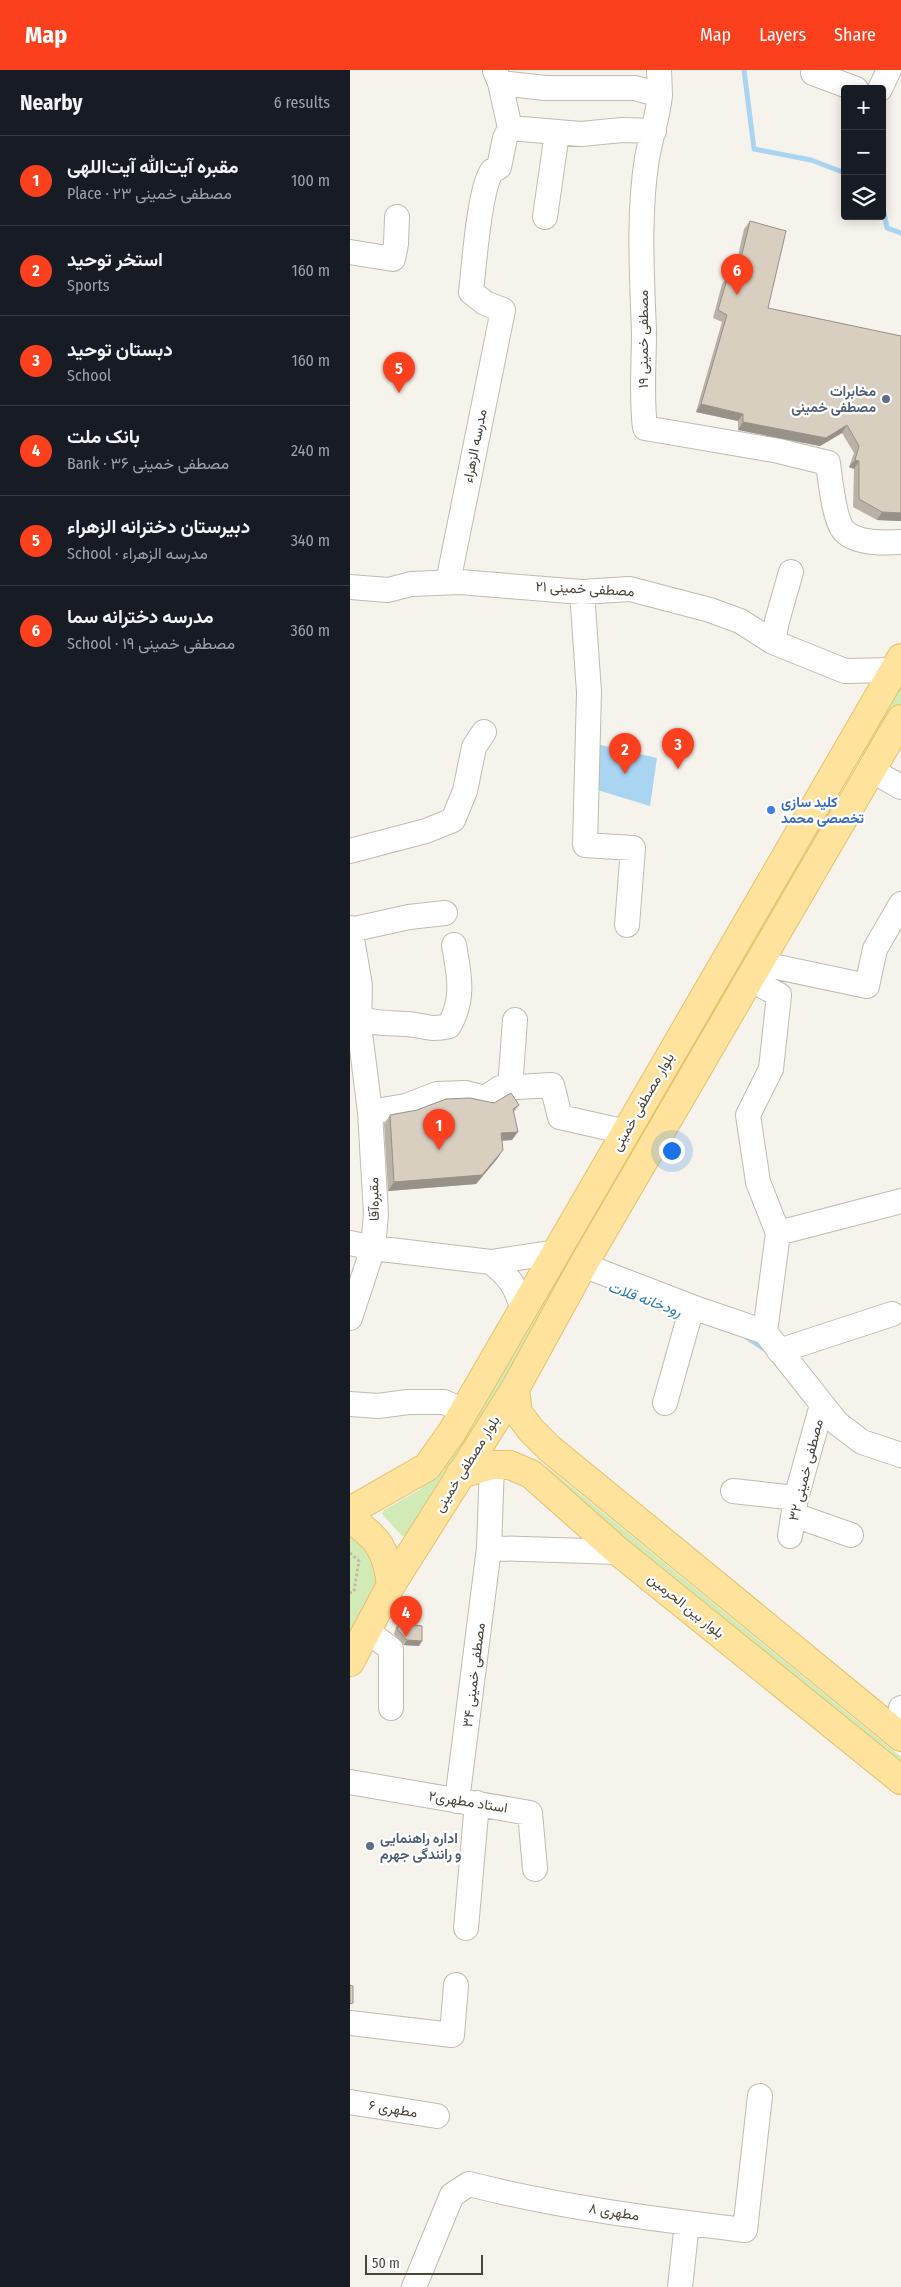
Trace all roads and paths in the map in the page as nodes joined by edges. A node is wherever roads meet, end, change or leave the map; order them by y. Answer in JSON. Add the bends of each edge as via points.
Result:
{"nodes":[{"id":1,"x":659,"y":70,"type":"edge"},
{"id":2,"x":890,"y":70,"type":"edge"},
{"id":3,"x":813,"y":73,"type":"dead end"},
{"id":4,"x":498,"y":77,"type":"edge"},
{"id":5,"x":845,"y":85,"type":"edge"},
{"id":6,"x":882,"y":85,"type":"edge"},
{"id":7,"x":660,"y":95,"type":"junction"},
{"id":8,"x":510,"y":128,"type":"junction"},
{"id":9,"x":654,"y":131,"type":"junction"},
{"id":10,"x":557,"y":133,"type":"junction"},
{"id":11,"x":397,"y":217,"type":"dead end"},
{"id":12,"x":544,"y":217,"type":"dead end"},
{"id":13,"x":350,"y":252,"type":"edge"},
{"id":14,"x":901,"y":542,"type":"edge"},
{"id":15,"x":791,"y":572,"type":"dead end"},
{"id":16,"x":448,"y":582,"type":"junction"},
{"id":17,"x":350,"y":587,"type":"edge"},
{"id":18,"x":582,"y":592,"type":"junction"},
{"id":19,"x":773,"y":642,"type":"junction"},
{"id":20,"x":898,"y":664,"type":"edge"},
{"id":21,"x":901,"y":719,"type":"edge"},
{"id":22,"x":484,"y":732,"type":"dead end"},
{"id":23,"x":834,"y":775,"type":"junction"},
{"id":24,"x":865,"y":780,"type":"junction"},
{"id":25,"x":901,"y":787,"type":"edge"},
{"id":26,"x":350,"y":850,"type":"edge"},
{"id":27,"x":901,"y":904,"type":"edge"},
{"id":28,"x":445,"y":913,"type":"dead end"},
{"id":29,"x":626,"y":924,"type":"dead end"},
{"id":30,"x":350,"y":929,"type":"edge"},
{"id":31,"x":454,"y":945,"type":"dead end"},
{"id":32,"x":754,"y":971,"type":"junction"},
{"id":33,"x":515,"y":1020,"type":"dead end"},
{"id":34,"x":356,"y":1023,"type":"edge"},
{"id":35,"x":510,"y":1088,"type":"junction"},
{"id":36,"x":361,"y":1130,"type":"edge"},
{"id":37,"x":626,"y":1132,"type":"junction"},
{"id":38,"x":901,"y":1202,"type":"edge"},
{"id":39,"x":778,"y":1233,"type":"junction"},
{"id":40,"x":350,"y":1243,"type":"edge"},
{"id":41,"x":361,"y":1250,"type":"edge"},
{"id":42,"x":556,"y":1253,"type":"junction"},
{"id":43,"x":491,"y":1262,"type":"junction"},
{"id":44,"x":582,"y":1265,"type":"junction"},
{"id":45,"x":692,"y":1307,"type":"junction"},
{"id":46,"x":523,"y":1309,"type":"junction"},
{"id":47,"x":892,"y":1314,"type":"dead end"},
{"id":48,"x":350,"y":1318,"type":"edge"},
{"id":49,"x":772,"y":1341,"type":"junction"},
{"id":50,"x":514,"y":1390,"type":"junction"},
{"id":51,"x":665,"y":1403,"type":"dead end"},
{"id":52,"x":350,"y":1404,"type":"edge"},
{"id":53,"x":822,"y":1406,"type":"junction"},
{"id":54,"x":464,"y":1411,"type":"junction"},
{"id":55,"x":548,"y":1448,"type":"junction"},
{"id":56,"x":901,"y":1455,"type":"edge"},
{"id":57,"x":492,"y":1465,"type":"junction"},
{"id":58,"x":460,"y":1474,"type":"junction"},
{"id":59,"x":531,"y":1474,"type":"junction"},
{"id":60,"x":733,"y":1491,"type":"dead end"},
{"id":61,"x":384,"y":1492,"type":"junction"},
{"id":62,"x":350,"y":1496,"type":"edge"},
{"id":63,"x":350,"y":1510,"type":"edge"},
{"id":64,"x":794,"y":1516,"type":"junction"},
{"id":65,"x":350,"y":1519,"type":"edge"},
{"id":66,"x":851,"y":1535,"type":"dead end"},
{"id":67,"x":490,"y":1548,"type":"junction"},
{"id":68,"x":620,"y":1552,"type":"junction"},
{"id":69,"x":350,"y":1553,"type":"edge"},
{"id":70,"x":391,"y":1584,"type":"junction"},
{"id":71,"x":350,"y":1593,"type":"edge"},
{"id":72,"x":366,"y":1630,"type":"junction"},
{"id":73,"x":350,"y":1662,"type":"edge"},
{"id":74,"x":391,"y":1708,"type":"dead end"},
{"id":75,"x":899,"y":1726,"type":"edge"},
{"id":76,"x":901,"y":1780,"type":"edge"},
{"id":77,"x":350,"y":1782,"type":"edge"},
{"id":78,"x":467,"y":1802,"type":"junction"},
{"id":79,"x":535,"y":1869,"type":"dead end"},
{"id":80,"x":466,"y":1928,"type":"dead end"},
{"id":81,"x":456,"y":1985,"type":"dead end"},
{"id":82,"x":350,"y":2023,"type":"edge"},
{"id":83,"x":760,"y":2096,"type":"dead end"},
{"id":84,"x":350,"y":2102,"type":"edge"},
{"id":85,"x":437,"y":2116,"type":"dead end"},
{"id":86,"x":687,"y":2223,"type":"junction"},
{"id":87,"x":414,"y":2287,"type":"edge"},
{"id":88,"x":680,"y":2287,"type":"edge"}],
"edges":[{"from":1,"to":7,"type":"street","name":"مصطفی خمینی ۱۹"},
{"from":2,"to":6,"type":"street"},
{"from":3,"to":5,"type":"street"},
{"from":4,"to":7,"type":"street","via":[[545,88],[635,88]]},
{"from":4,"to":8,"type":"street"},
{"from":7,"to":9,"type":"street","name":"مصطفی خمینی ۱۹"},
{"from":8,"to":10,"type":"street"},
{"from":8,"to":16,"type":"street","name":"مدرسه الزهراء","via":[[498,167],[492,171],[486,187],[476,239],[471,292],[485,303],[503,310]]},
{"from":9,"to":10,"type":"street"},
{"from":9,"to":14,"type":"street","name":"مصطفی خمینی ۱۹","via":[[647,158],[641,226],[645,428],[828,462],[831,496],[843,531],[876,543]]},
{"from":10,"to":12,"type":"street"},
{"from":11,"to":13,"type":"street","via":[[392,259]]},
{"from":15,"to":19,"type":"street"},
{"from":16,"to":17,"type":"street","name":"مصطفی خمینی ۲۱","via":[[411,584],[388,590]]},
{"from":16,"to":18,"type":"street","name":"مصطفی خمینی ۲۱"},
{"from":18,"to":19,"type":"street","name":"مصطفی خمینی ۲۱","via":[[630,589],[740,620]]},
{"from":18,"to":29,"type":"street","via":[[589,692],[585,845],[633,848]]},
{"from":19,"to":20,"type":"street","name":"مصطفی خمینی ۲۱","via":[[845,671]]},
{"from":20,"to":23,"type":"main road","name":"بلوار مصطفی خمینی"},
{"from":21,"to":24,"type":"main road","name":"بلوار مصطفی خمینی"},
{"from":22,"to":26,"type":"street","via":[[474,747],[465,791],[453,820],[426,831]]},
{"from":23,"to":24,"type":"main road"},
{"from":23,"to":37,"type":"main road","name":"بلوار مصطفی خمینی"},
{"from":24,"to":25,"type":"street"},
{"from":24,"to":32,"type":"main road","name":"بلوار مصطفی خمینی"},
{"from":27,"to":32,"type":"street","via":[[875,949],[867,986]]},
{"from":28,"to":30,"type":"street"},
{"from":30,"to":34,"type":"street","name":"مقبره‌آقا","via":[[360,985]]},
{"from":31,"to":34,"type":"street","via":[[460,996],[450,1026],[434,1029],[409,1024]]},
{"from":32,"to":39,"type":"street","via":[[779,995],[771,1070],[748,1115],[758,1182]]},
{"from":32,"to":44,"type":"main road","name":"بلوار مصطفی خمینی"},
{"from":33,"to":35,"type":"street"},
{"from":34,"to":36,"type":"street","name":"مقبره‌آقا"},
{"from":35,"to":36,"type":"street","via":[[500,1088],[485,1098],[466,1093],[437,1094]]},
{"from":35,"to":37,"type":"street","via":[[552,1085],[560,1117]]},
{"from":36,"to":41,"type":"street","name":"مقبره‌آقا","via":[[376,1214]]},
{"from":37,"to":42,"type":"main road","name":"بلوار مصطفی خمینی"},
{"from":38,"to":39,"type":"street"},
{"from":39,"to":49,"type":"street"},
{"from":40,"to":41,"type":"street"},
{"from":41,"to":43,"type":"street"},
{"from":41,"to":48,"type":"street","name":"مقبره‌آقا"},
{"from":42,"to":43,"type":"street"},
{"from":42,"to":46,"type":"main road","name":"بلوار مصطفی خمینی"},
{"from":43,"to":46,"type":"street","via":[[515,1286]]},
{"from":44,"to":45,"type":"street"},
{"from":44,"to":50,"type":"main road","name":"بلوار مصطفی خمینی"},
{"from":45,"to":49,"type":"street"},
{"from":45,"to":51,"type":"street"},
{"from":46,"to":54,"type":"main road","name":"بلوار مصطفی خمینی"},
{"from":47,"to":49,"type":"street"},
{"from":49,"to":53,"type":"street","name":"مصطفی خمینی ۳۲"},
{"from":50,"to":55,"type":"main road","via":[[518,1413]]},
{"from":50,"to":58,"type":"main road","name":"بلوار مصطفی خمینی"},
{"from":52,"to":54,"type":"street","via":[[378,1406],[444,1402]]},
{"from":53,"to":56,"type":"street","name":"مصطفی خمینی ۳۲","via":[[837,1423],[862,1442]]},
{"from":53,"to":64,"type":"street","name":"مصطفی خمینی ۳۲"},
{"from":54,"to":61,"type":"main road","name":"بلوار مصطفی خمینی","via":[[427,1467]]},
{"from":55,"to":59,"type":"main road"},
{"from":55,"to":75,"type":"main road"},
{"from":57,"to":58,"type":"main road","name":"بلوار بین الحرمین"},
{"from":57,"to":59,"type":"main road","name":"بلوار بین الحرمین","via":[[510,1465]]},
{"from":57,"to":67,"type":"street","name":"مصطفی خمینی ۳۴"},
{"from":58,"to":70,"type":"main road","name":"بلوار مصطفی خمینی"},
{"from":59,"to":68,"type":"main road","name":"بلوار بین الحرمین"},
{"from":60,"to":64,"type":"street"},
{"from":61,"to":62,"type":"main road"},
{"from":61,"to":63,"type":"main road","name":"بلوار مصطفی خمینی"},
{"from":64,"to":66,"type":"street"},
{"from":65,"to":70,"type":"main road","via":[[378,1542],[389,1564]]},
{"from":67,"to":68,"type":"street"},
{"from":67,"to":78,"type":"street","name":"مصطفی خمینی ۳۴"},
{"from":68,"to":76,"type":"main road","name":"بلوار بین الحرمین"},
{"from":69,"to":71,"type":"path","via":[[359,1561],[354,1592]]},
{"from":70,"to":72,"type":"main road","name":"بلوار مصطفی خمینی"},
{"from":72,"to":73,"type":"main road","name":"بلوار مصطفی خمینی"},
{"from":72,"to":74,"type":"street","via":[[392,1649]]},
{"from":77,"to":78,"type":"street","name":"استاد مطهری۲"},
{"from":78,"to":79,"type":"street","name":"استاد مطهری۲","via":[[530,1813]]},
{"from":78,"to":80,"type":"street","name":"مصطفی خمینی ۳۴"},
{"from":81,"to":82,"type":"street","via":[[452,2035]]},
{"from":83,"to":86,"type":"street","name":"مطهری ۸","via":[[745,2230]]},
{"from":84,"to":85,"type":"street","name":"مطهری ۶"},
{"from":86,"to":87,"type":"street","name":"مطهری ۸","via":[[513,2195],[468,2184],[452,2195]]},
{"from":86,"to":88,"type":"street"}]}
